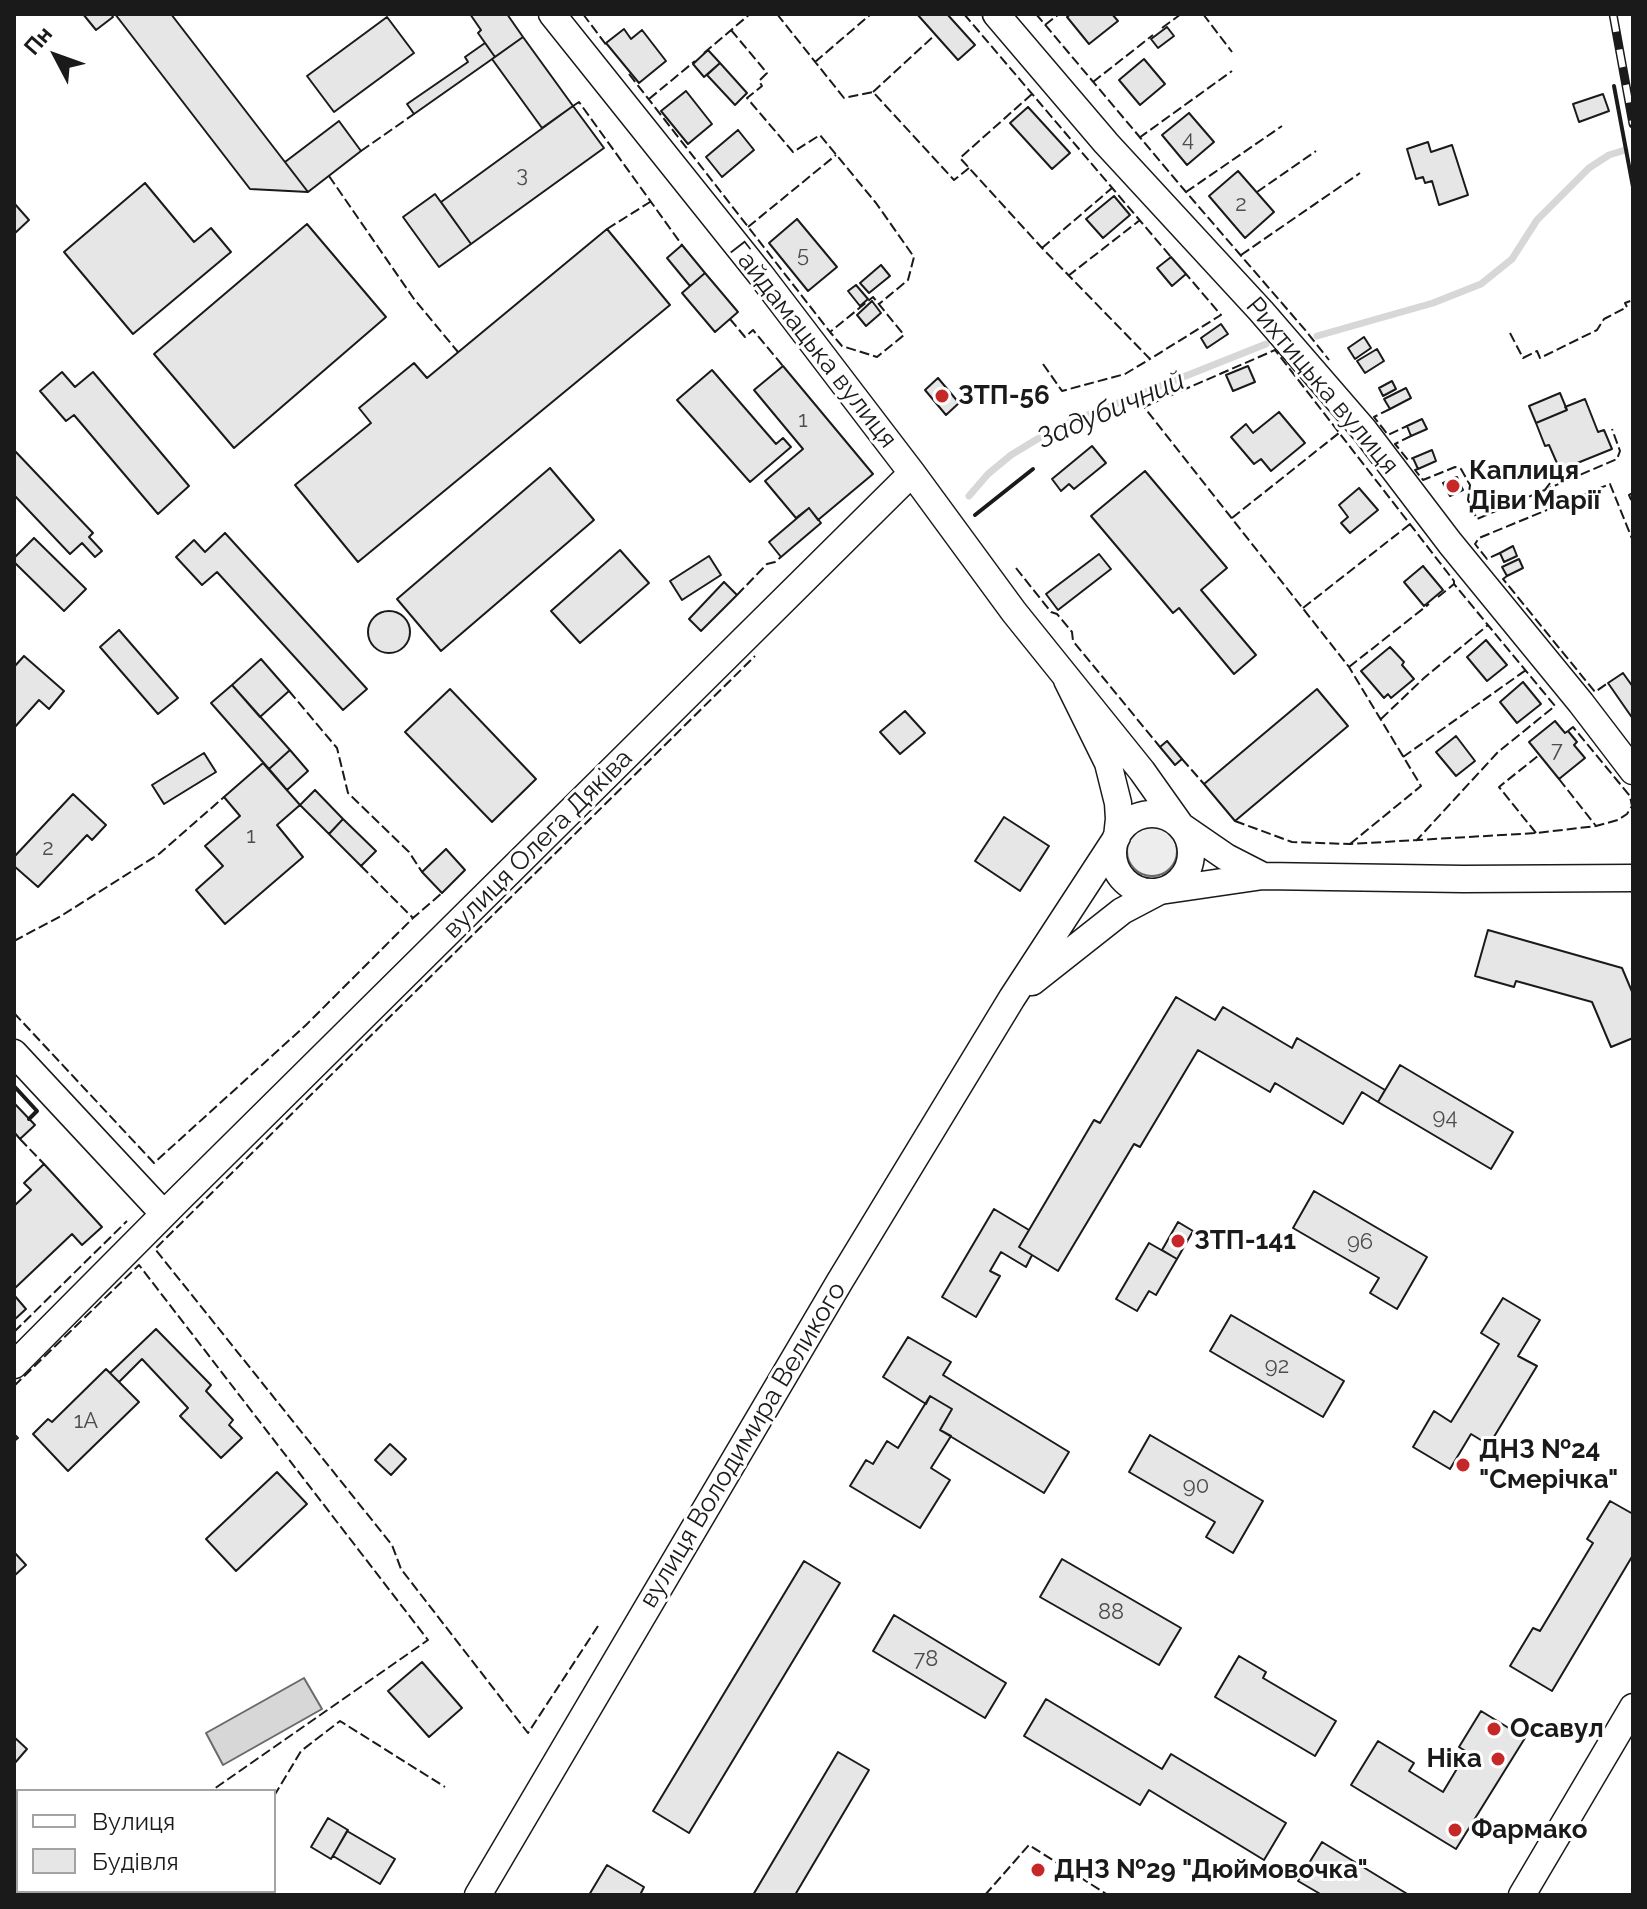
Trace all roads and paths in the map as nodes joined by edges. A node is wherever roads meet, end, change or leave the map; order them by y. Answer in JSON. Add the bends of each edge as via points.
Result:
{"nodes":[{"id":1,"x":552,"y":14,"type":"edge"},
{"id":2,"x":996,"y":14,"type":"edge"},
{"id":3,"x":912,"y":473,"type":"junction"},
{"id":4,"x":1067,"y":680,"type":"junction"},
{"id":5,"x":1633,"y":771,"type":"edge"},
{"id":6,"x":1181,"y":826,"type":"junction"},
{"id":7,"x":1117,"y":837,"type":"junction"},
{"id":8,"x":1263,"y":876,"type":"junction"},
{"id":9,"x":1630,"y":879,"type":"edge"},
{"id":10,"x":1160,"y":891,"type":"junction"},
{"id":11,"x":1012,"y":998,"type":"junction"},
{"id":12,"x":14,"y":1053,"type":"edge"},
{"id":13,"x":164,"y":1214,"type":"junction"},
{"id":14,"x":14,"y":1365,"type":"edge"},
{"id":15,"x":1633,"y":1707,"type":"edge"},
{"id":16,"x":478,"y":1895,"type":"edge"},
{"id":17,"x":1522,"y":1895,"type":"edge"}],
"edges":[{"from":1,"to":3,"type":"street","name":"Гайдамацька вулиця"},
{"from":2,"to":5,"type":"street","name":"Рихтицька вулиця","via":[[1364,430]]},
{"from":3,"to":4,"type":"street","name":"Гайдамацька вулиця"},
{"from":3,"to":13,"type":"street","name":"вулиця Олега Дяківа"},
{"from":4,"to":6,"type":"street","name":"Гайдамацька вулиця"},
{"from":4,"to":7,"type":"street","name":"Гайдамацька вулиця","via":[[1108,763],[1118,803]]},
{"from":6,"to":7,"type":"street","via":[[1152,814],[1131,821]]},
{"from":6,"to":8,"type":"street","name":"вулиця Володимира Великого"},
{"from":6,"to":10,"type":"street","via":[[1191,848],[1187,871]]},
{"from":7,"to":10,"type":"street","via":[[1114,859],[1122,878],[1140,890]]},
{"from":7,"to":11,"type":"street","name":"вулиця Володимира Великого"},
{"from":8,"to":9,"type":"street","name":"вулиця Володимира Великого"},
{"from":8,"to":10,"type":"street","name":"вулиця Володимира Великого"},
{"from":10,"to":11,"type":"street","name":"вулиця Володимира Великого","via":[[1122,911]]},
{"from":11,"to":16,"type":"street","name":"вулиця Володимира Великого"},
{"from":12,"to":13,"type":"street"},
{"from":13,"to":14,"type":"street","name":"вулиця Олега Дяківа"},
{"from":15,"to":17,"type":"street"}]}
